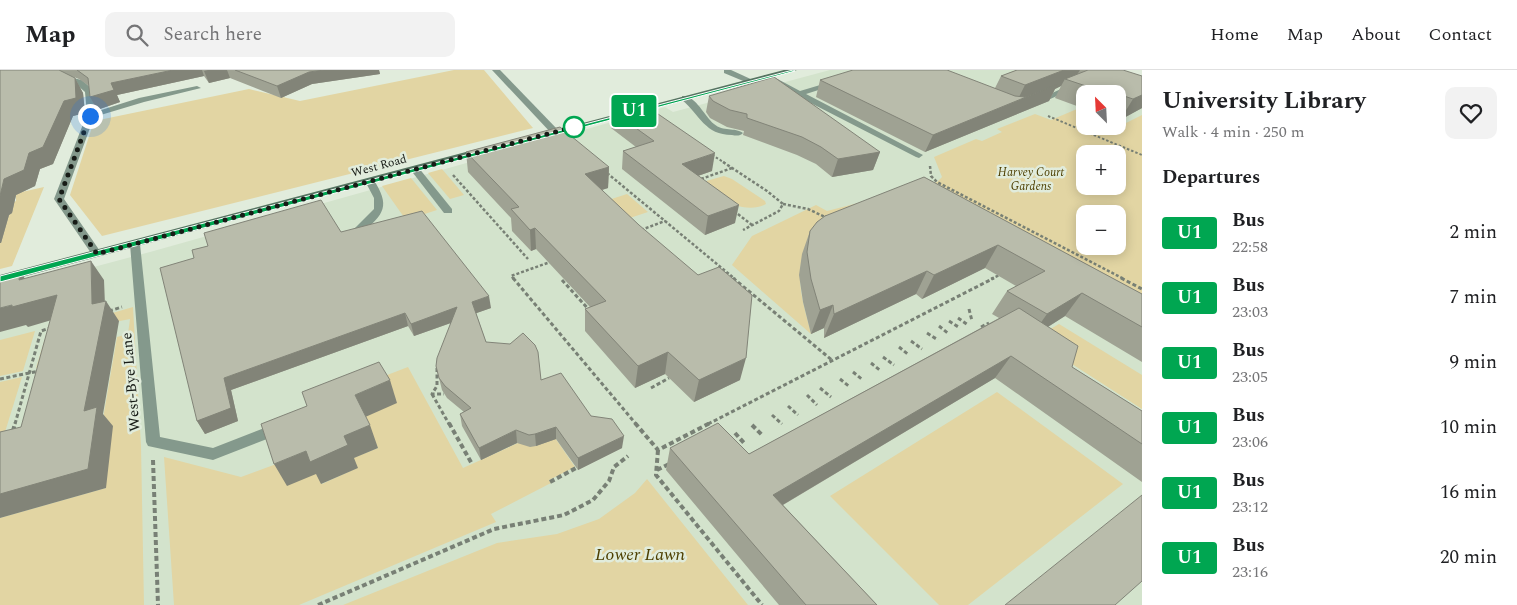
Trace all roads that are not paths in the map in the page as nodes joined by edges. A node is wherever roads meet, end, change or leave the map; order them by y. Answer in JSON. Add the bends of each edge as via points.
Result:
{"nodes":[{"id":1,"x":496,"y":70,"type":"edge"},
{"id":2,"x":793,"y":70,"type":"edge"},
{"id":3,"x":727,"y":71,"type":"edge"},
{"id":4,"x":52,"y":76,"type":"edge"},
{"id":5,"x":767,"y":77,"type":"junction"},
{"id":6,"x":844,"y":79,"type":"edge"},
{"id":7,"x":751,"y":81,"type":"junction"},
{"id":8,"x":1076,"y":85,"type":"edge"},
{"id":9,"x":197,"y":88,"type":"dead end"},
{"id":10,"x":797,"y":94,"type":"junction"},
{"id":11,"x":685,"y":98,"type":"junction"},
{"id":12,"x":1024,"y":106,"type":"edge"},
{"id":13,"x":644,"y":109,"type":"junction"},
{"id":14,"x":90,"y":116,"type":"junction"},
{"id":15,"x":655,"y":116,"type":"edge"},
{"id":16,"x":555,"y":132,"type":"junction"},
{"id":17,"x":738,"y":133,"type":"edge"},
{"id":18,"x":536,"y":137,"type":"edge"},
{"id":19,"x":488,"y":149,"type":"edge"},
{"id":20,"x":919,"y":156,"type":"road end"},
{"id":21,"x":415,"y":169,"type":"junction"},
{"id":22,"x":370,"y":181,"type":"junction"},
{"id":23,"x":448,"y":211,"type":"dead end"},
{"id":24,"x":358,"y":231,"type":"edge"},
{"id":25,"x":135,"y":244,"type":"junction"},
{"id":26,"x":97,"y":254,"type":"junction"},
{"id":27,"x":0,"y":279,"type":"edge"},
{"id":28,"x":282,"y":427,"type":"edge"}],
"edges":[{"from":1,"to":16,"type":"lane"},
{"from":2,"to":5,"type":"street"},
{"from":3,"to":7,"type":"lane"},
{"from":4,"to":14,"type":"lane","via":[[79,82],[89,91]]},
{"from":5,"to":7,"type":"street"},
{"from":5,"to":10,"type":"lane"},
{"from":6,"to":10,"type":"lane"},
{"from":7,"to":11,"type":"street"},
{"from":8,"to":12,"type":"lane"},
{"from":9,"to":14,"type":"lane"},
{"from":10,"to":20,"type":"lane"},
{"from":11,"to":13,"type":"street"},
{"from":11,"to":17,"type":"lane","via":[[697,106],[711,128],[720,133]]},
{"from":13,"to":15,"type":"lane"},
{"from":13,"to":16,"type":"street"},
{"from":14,"to":26,"type":"lane","via":[[59,199]]},
{"from":16,"to":18,"type":"street"},
{"from":19,"to":21,"type":"street","name":"West Road"},
{"from":21,"to":22,"type":"street","name":"West Road"},
{"from":21,"to":23,"type":"lane"},
{"from":22,"to":24,"type":"lane","via":[[381,204],[376,215]]},
{"from":22,"to":25,"type":"street","name":"West Road"},
{"from":25,"to":26,"type":"street","name":"West Road"},
{"from":25,"to":28,"type":"lane","name":"West-Bye Lane","via":[[153,442],[213,454]]},
{"from":26,"to":27,"type":"street","name":"West Road"}]}
